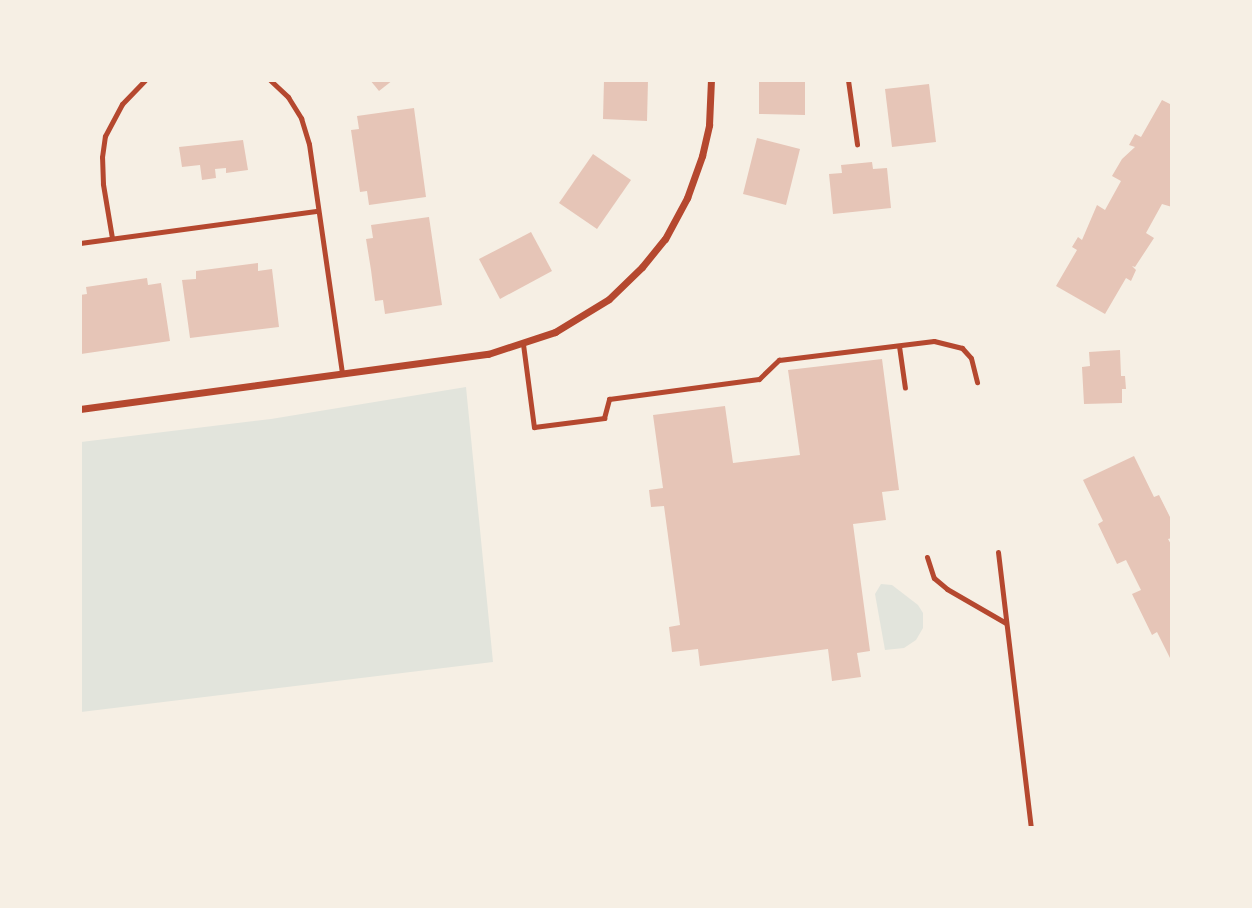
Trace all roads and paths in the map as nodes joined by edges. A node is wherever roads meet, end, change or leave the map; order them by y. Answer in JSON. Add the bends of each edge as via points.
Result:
{"nodes":[{"id":1,"x":145,"y":80,"type":"edge"},
{"id":2,"x":270,"y":80,"type":"edge"},
{"id":3,"x":711,"y":80,"type":"edge"},
{"id":4,"x":848,"y":80,"type":"edge"},
{"id":5,"x":857,"y":144,"type":"dead end"},
{"id":6,"x":318,"y":211,"type":"junction"},
{"id":7,"x":112,"y":238,"type":"junction"},
{"id":8,"x":80,"y":243,"type":"edge"},
{"id":9,"x":523,"y":344,"type":"junction"},
{"id":10,"x":899,"y":346,"type":"junction"},
{"id":11,"x":342,"y":373,"type":"junction"},
{"id":12,"x":977,"y":382,"type":"dead end"},
{"id":13,"x":905,"y":388,"type":"dead end"},
{"id":14,"x":80,"y":409,"type":"edge"},
{"id":15,"x":998,"y":552,"type":"dead end"},
{"id":16,"x":927,"y":557,"type":"dead end"},
{"id":17,"x":1006,"y":623,"type":"junction"},
{"id":18,"x":1031,"y":828,"type":"edge"}],
"edges":[{"from":1,"to":7,"type":"lane","via":[[122,104],[105,136],[103,184]]},
{"from":2,"to":6,"type":"lane","via":[[301,118]]},
{"from":3,"to":9,"type":"street","via":[[702,156],[665,239],[609,299],[583,318]]},
{"from":4,"to":5,"type":"lane"},
{"from":6,"to":7,"type":"lane"},
{"from":6,"to":11,"type":"lane"},
{"from":7,"to":8,"type":"lane"},
{"from":9,"to":10,"type":"lane","via":[[534,427],[604,418],[609,399],[759,379],[779,360]]},
{"from":9,"to":11,"type":"street","via":[[488,354]]},
{"from":10,"to":12,"type":"lane","via":[[934,341],[962,348],[971,358]]},
{"from":10,"to":13,"type":"lane"},
{"from":11,"to":14,"type":"street"},
{"from":15,"to":17,"type":"lane"},
{"from":16,"to":17,"type":"lane","via":[[934,578],[947,589]]},
{"from":17,"to":18,"type":"lane"}]}
